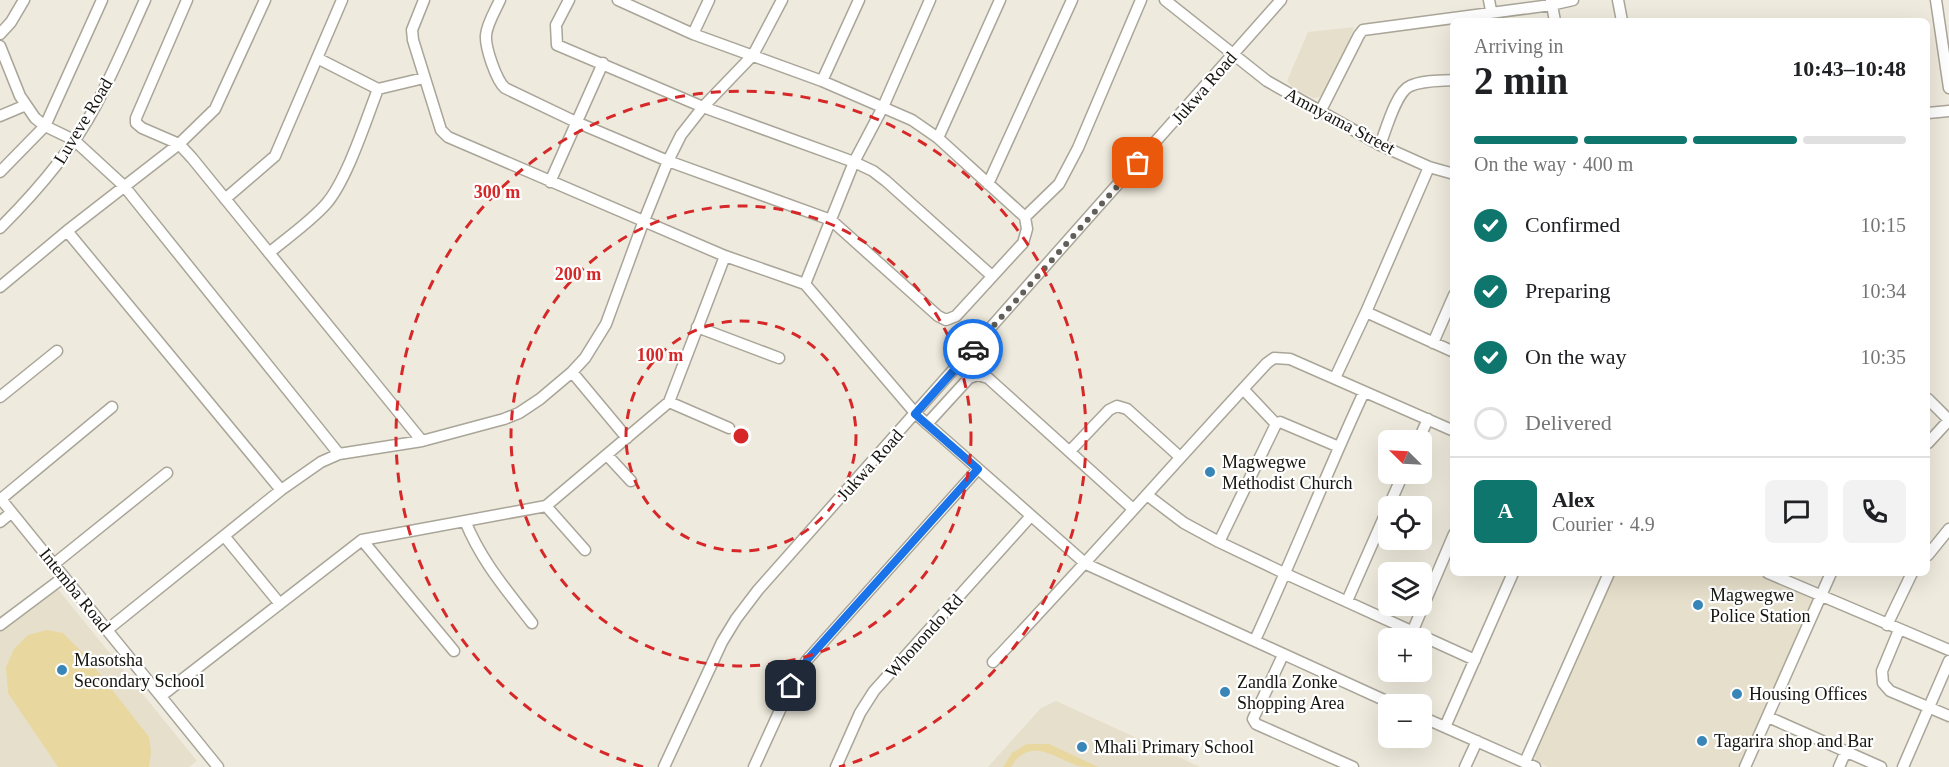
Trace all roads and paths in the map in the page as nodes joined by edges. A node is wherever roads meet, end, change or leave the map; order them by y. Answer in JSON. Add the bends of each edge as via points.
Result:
{"nodes":[{"id":1,"x":24,"y":0,"type":"edge"},
{"id":2,"x":102,"y":0,"type":"edge"},
{"id":3,"x":145,"y":0,"type":"edge"},
{"id":4,"x":187,"y":0,"type":"edge"},
{"id":5,"x":264,"y":0,"type":"edge"},
{"id":6,"x":342,"y":0,"type":"edge"},
{"id":7,"x":424,"y":0,"type":"edge"},
{"id":8,"x":500,"y":0,"type":"edge"},
{"id":9,"x":569,"y":0,"type":"edge"},
{"id":10,"x":618,"y":0,"type":"edge"},
{"id":11,"x":709,"y":0,"type":"edge"},
{"id":12,"x":782,"y":0,"type":"edge"},
{"id":13,"x":859,"y":0,"type":"edge"},
{"id":14,"x":930,"y":0,"type":"edge"},
{"id":15,"x":1000,"y":0,"type":"edge"},
{"id":16,"x":1072,"y":0,"type":"edge"},
{"id":17,"x":1141,"y":0,"type":"edge"},
{"id":18,"x":1165,"y":0,"type":"edge"},
{"id":19,"x":1281,"y":0,"type":"edge"},
{"id":20,"x":1489,"y":0,"type":"edge"},
{"id":21,"x":1573,"y":0,"type":"edge"},
{"id":22,"x":1618,"y":0,"type":"edge"},
{"id":23,"x":1936,"y":0,"type":"edge"},
{"id":24,"x":1551,"y":2,"type":"edge"},
{"id":25,"x":638,"y":4,"type":"edge"},
{"id":26,"x":1492,"y":17,"type":"edge"},
{"id":27,"x":1554,"y":18,"type":"edge"},
{"id":28,"x":1621,"y":18,"type":"edge"},
{"id":29,"x":1450,"y":21,"type":"edge"},
{"id":30,"x":0,"y":34,"type":"edge"},
{"id":31,"x":693,"y":34,"type":"junction"},
{"id":32,"x":0,"y":46,"type":"edge"},
{"id":33,"x":753,"y":55,"type":"junction"},
{"id":34,"x":1233,"y":56,"type":"junction"},
{"id":35,"x":317,"y":58,"type":"junction"},
{"id":36,"x":603,"y":63,"type":"junction"},
{"id":37,"x":424,"y":78,"type":"junction"},
{"id":38,"x":1450,"y":80,"type":"edge"},
{"id":39,"x":822,"y":81,"type":"junction"},
{"id":40,"x":1949,"y":88,"type":"edge"},
{"id":41,"x":378,"y":89,"type":"junction"},
{"id":42,"x":26,"y":105,"type":"junction"},
{"id":43,"x":883,"y":106,"type":"junction"},
{"id":44,"x":703,"y":107,"type":"junction"},
{"id":45,"x":1949,"y":111,"type":"edge"},
{"id":46,"x":1320,"y":112,"type":"junction"},
{"id":47,"x":1930,"y":113,"type":"edge"},
{"id":48,"x":0,"y":116,"type":"edge"},
{"id":49,"x":576,"y":122,"type":"junction"},
{"id":50,"x":45,"y":126,"type":"junction"},
{"id":51,"x":938,"y":138,"type":"junction"},
{"id":52,"x":74,"y":140,"type":"junction"},
{"id":53,"x":179,"y":144,"type":"junction"},
{"id":54,"x":1380,"y":145,"type":"junction"},
{"id":55,"x":668,"y":161,"type":"junction"},
{"id":56,"x":854,"y":162,"type":"junction"},
{"id":57,"x":1429,"y":167,"type":"junction"},
{"id":58,"x":0,"y":172,"type":"edge"},
{"id":59,"x":1450,"y":173,"type":"edge"},
{"id":60,"x":550,"y":182,"type":"junction"},
{"id":61,"x":988,"y":184,"type":"junction"},
{"id":62,"x":124,"y":186,"type":"junction"},
{"id":63,"x":225,"y":199,"type":"junction"},
{"id":64,"x":1025,"y":217,"type":"junction"},
{"id":65,"x":831,"y":220,"type":"junction"},
{"id":66,"x":644,"y":222,"type":"junction"},
{"id":67,"x":0,"y":228,"type":"edge"},
{"id":68,"x":67,"y":231,"type":"junction"},
{"id":69,"x":269,"y":252,"type":"junction"},
{"id":70,"x":725,"y":256,"type":"junction"},
{"id":71,"x":992,"y":276,"type":"junction"},
{"id":72,"x":806,"y":285,"type":"junction"},
{"id":73,"x":0,"y":287,"type":"edge"},
{"id":74,"x":1450,"y":304,"type":"edge"},
{"id":75,"x":1366,"y":312,"type":"junction"},
{"id":76,"x":697,"y":327,"type":"junction"},
{"id":77,"x":1433,"y":343,"type":"junction"},
{"id":78,"x":1450,"y":350,"type":"edge"},
{"id":79,"x":57,"y":351,"type":"dead end"},
{"id":80,"x":779,"y":358,"type":"dead end"},
{"id":81,"x":572,"y":372,"type":"junction"},
{"id":82,"x":1335,"y":378,"type":"junction"},
{"id":83,"x":1243,"y":389,"type":"junction"},
{"id":84,"x":1364,"y":392,"type":"junction"},
{"id":85,"x":0,"y":397,"type":"edge"},
{"id":86,"x":1930,"y":401,"type":"edge"},
{"id":87,"x":669,"y":402,"type":"junction"},
{"id":88,"x":112,"y":407,"type":"dead end"},
{"id":89,"x":915,"y":414,"type":"junction"},
{"id":90,"x":1428,"y":419,"type":"junction"},
{"id":91,"x":927,"y":424,"type":"junction"},
{"id":92,"x":1276,"y":424,"type":"junction"},
{"id":93,"x":729,"y":428,"type":"dead end"},
{"id":94,"x":1450,"y":429,"type":"edge"},
{"id":95,"x":1423,"y":430,"type":"edge"},
{"id":96,"x":627,"y":438,"type":"junction"},
{"id":97,"x":1930,"y":440,"type":"edge"},
{"id":98,"x":422,"y":441,"type":"junction"},
{"id":99,"x":1339,"y":447,"type":"junction"},
{"id":100,"x":1070,"y":451,"type":"junction"},
{"id":101,"x":339,"y":454,"type":"junction"},
{"id":102,"x":607,"y":455,"type":"junction"},
{"id":103,"x":1180,"y":457,"type":"junction"},
{"id":104,"x":978,"y":469,"type":"junction"},
{"id":105,"x":167,"y":473,"type":"dead end"},
{"id":106,"x":631,"y":481,"type":"dead end"},
{"id":107,"x":1399,"y":484,"type":"edge"},
{"id":108,"x":281,"y":490,"type":"junction"},
{"id":109,"x":1147,"y":495,"type":"junction"},
{"id":110,"x":0,"y":499,"type":"edge"},
{"id":111,"x":546,"y":506,"type":"junction"},
{"id":112,"x":1133,"y":509,"type":"junction"},
{"id":113,"x":11,"y":513,"type":"junction"},
{"id":114,"x":1030,"y":517,"type":"junction"},
{"id":115,"x":465,"y":521,"type":"junction"},
{"id":116,"x":0,"y":522,"type":"edge"},
{"id":117,"x":1949,"y":529,"type":"edge"},
{"id":118,"x":225,"y":537,"type":"junction"},
{"id":119,"x":362,"y":540,"type":"junction"},
{"id":120,"x":1219,"y":542,"type":"junction"},
{"id":121,"x":1450,"y":543,"type":"edge"},
{"id":122,"x":585,"y":550,"type":"dead end"},
{"id":123,"x":1930,"y":553,"type":"edge"},
{"id":124,"x":54,"y":564,"type":"junction"},
{"id":125,"x":1086,"y":564,"type":"junction"},
{"id":126,"x":1286,"y":574,"type":"junction"},
{"id":127,"x":1512,"y":576,"type":"edge"},
{"id":128,"x":1608,"y":576,"type":"edge"},
{"id":129,"x":1775,"y":576,"type":"edge"},
{"id":130,"x":1830,"y":576,"type":"edge"},
{"id":131,"x":1911,"y":576,"type":"edge"},
{"id":132,"x":64,"y":577,"type":"junction"},
{"id":133,"x":1821,"y":597,"type":"junction"},
{"id":134,"x":1347,"y":601,"type":"junction"},
{"id":135,"x":280,"y":604,"type":"junction"},
{"id":136,"x":532,"y":623,"type":"dead end"},
{"id":137,"x":0,"y":625,"type":"edge"},
{"id":138,"x":1887,"y":625,"type":"junction"},
{"id":139,"x":1408,"y":628,"type":"edge"},
{"id":140,"x":1414,"y":628,"type":"edge"},
{"id":141,"x":107,"y":630,"type":"junction"},
{"id":142,"x":1899,"y":630,"type":"junction"},
{"id":143,"x":1432,"y":639,"type":"edge"},
{"id":144,"x":1255,"y":640,"type":"junction"},
{"id":145,"x":1949,"y":650,"type":"edge"},
{"id":146,"x":454,"y":651,"type":"dead end"},
{"id":147,"x":1283,"y":655,"type":"junction"},
{"id":148,"x":1475,"y":660,"type":"junction"},
{"id":149,"x":1949,"y":661,"type":"edge"},
{"id":150,"x":993,"y":662,"type":"dead end"},
{"id":151,"x":161,"y":696,"type":"junction"},
{"id":152,"x":1378,"y":697,"type":"edge"},
{"id":153,"x":1928,"y":707,"type":"junction"},
{"id":154,"x":1949,"y":716,"type":"edge"},
{"id":155,"x":1768,"y":717,"type":"junction"},
{"id":156,"x":1432,"y":721,"type":"edge"},
{"id":157,"x":1445,"y":727,"type":"junction"},
{"id":158,"x":1477,"y":741,"type":"junction"},
{"id":159,"x":1846,"y":751,"type":"junction"},
{"id":160,"x":1530,"y":765,"type":"edge"},
{"id":161,"x":218,"y":767,"type":"edge"},
{"id":162,"x":664,"y":767,"type":"edge"},
{"id":163,"x":754,"y":767,"type":"edge"},
{"id":164,"x":836,"y":767,"type":"edge"},
{"id":165,"x":1353,"y":767,"type":"edge"},
{"id":166,"x":1465,"y":767,"type":"edge"},
{"id":167,"x":1745,"y":767,"type":"edge"},
{"id":168,"x":1839,"y":767,"type":"edge"},
{"id":169,"x":1881,"y":767,"type":"edge"},
{"id":170,"x":1903,"y":767,"type":"edge"}],
"edges":[{"from":1,"to":30,"type":"street"},
{"from":2,"to":50,"type":"street"},
{"from":3,"to":52,"type":"street","name":"Luveve Road","via":[[96,105]]},
{"from":4,"to":53,"type":"street","via":[[136,118],[142,128]]},
{"from":5,"to":53,"type":"street","via":[[220,102]]},
{"from":6,"to":35,"type":"street"},
{"from":7,"to":37,"type":"street","via":[[412,30]]},
{"from":8,"to":49,"type":"street","via":[[486,40],[499,83]]},
{"from":9,"to":36,"type":"street","via":[[556,26],[557,45]]},
{"from":10,"to":25,"type":"street"},
{"from":11,"to":31,"type":"street"},
{"from":12,"to":33,"type":"street"},
{"from":13,"to":39,"type":"street"},
{"from":14,"to":43,"type":"street"},
{"from":15,"to":51,"type":"street"},
{"from":16,"to":61,"type":"street"},
{"from":17,"to":64,"type":"street","via":[[1059,184]]},
{"from":18,"to":34,"type":"street","name":"Amnyama Street"},
{"from":19,"to":34,"type":"street","name":"Jukwa Road"},
{"from":20,"to":26,"type":"street"},
{"from":21,"to":24,"type":"street"},
{"from":22,"to":28,"type":"street"},
{"from":23,"to":40,"type":"street"},
{"from":24,"to":26,"type":"street"},
{"from":24,"to":27,"type":"street"},
{"from":25,"to":31,"type":"street"},
{"from":29,"to":46,"type":"street","via":[[1364,30]]},
{"from":31,"to":33,"type":"street"},
{"from":32,"to":42,"type":"street"},
{"from":33,"to":39,"type":"street"},
{"from":33,"to":44,"type":"street"},
{"from":34,"to":46,"type":"street","name":"Amnyama Street"},
{"from":34,"to":89,"type":"street","name":"Jukwa Road"},
{"from":35,"to":41,"type":"street"},
{"from":35,"to":63,"type":"street","via":[[275,156]]},
{"from":36,"to":44,"type":"street"},
{"from":36,"to":49,"type":"street"},
{"from":37,"to":41,"type":"street"},
{"from":37,"to":60,"type":"street","via":[[441,130],[448,137]]},
{"from":38,"to":54,"type":"street","via":[[1407,87]]},
{"from":39,"to":43,"type":"street"},
{"from":41,"to":69,"type":"street","via":[[328,202]]},
{"from":42,"to":48,"type":"street"},
{"from":42,"to":50,"type":"street"},
{"from":43,"to":51,"type":"street"},
{"from":43,"to":56,"type":"street"},
{"from":44,"to":55,"type":"street","via":[[681,135]]},
{"from":44,"to":56,"type":"street"},
{"from":45,"to":47,"type":"street"},
{"from":46,"to":54,"type":"street","name":"Amnyama Street"},
{"from":49,"to":55,"type":"street"},
{"from":49,"to":60,"type":"street"},
{"from":50,"to":52,"type":"street"},
{"from":50,"to":58,"type":"street"},
{"from":51,"to":61,"type":"street"},
{"from":52,"to":62,"type":"street"},
{"from":52,"to":67,"type":"street","name":"Luveve Road","via":[[36,191]]},
{"from":53,"to":62,"type":"street"},
{"from":53,"to":63,"type":"street"},
{"from":54,"to":57,"type":"street","name":"Amnyama Street"},
{"from":55,"to":65,"type":"street"},
{"from":55,"to":66,"type":"street"},
{"from":56,"to":65,"type":"street"},
{"from":56,"to":71,"type":"street","via":[[886,181]]},
{"from":57,"to":59,"type":"street","name":"Amnyama Street"},
{"from":57,"to":75,"type":"street"},
{"from":60,"to":66,"type":"street"},
{"from":61,"to":64,"type":"street"},
{"from":62,"to":68,"type":"street"},
{"from":62,"to":101,"type":"street"},
{"from":63,"to":69,"type":"street"},
{"from":64,"to":71,"type":"street","via":[[1023,243]]},
{"from":65,"to":71,"type":"street","via":[[946,320],[956,316]]},
{"from":65,"to":72,"type":"street"},
{"from":66,"to":70,"type":"street"},
{"from":66,"to":81,"type":"street","via":[[606,324]]},
{"from":68,"to":73,"type":"street"},
{"from":68,"to":108,"type":"street"},
{"from":69,"to":98,"type":"street"},
{"from":70,"to":72,"type":"street"},
{"from":70,"to":76,"type":"street"},
{"from":72,"to":89,"type":"street"},
{"from":74,"to":77,"type":"street"},
{"from":75,"to":77,"type":"street"},
{"from":75,"to":82,"type":"street"},
{"from":76,"to":80,"type":"street"},
{"from":76,"to":87,"type":"street"},
{"from":77,"to":78,"type":"street"},
{"from":79,"to":85,"type":"street"},
{"from":81,"to":96,"type":"street"},
{"from":81,"to":98,"type":"street","via":[[519,413]]},
{"from":82,"to":83,"type":"street","via":[[1290,359],[1274,358]]},
{"from":82,"to":84,"type":"street"},
{"from":83,"to":92,"type":"street"},
{"from":83,"to":103,"type":"street"},
{"from":84,"to":90,"type":"street"},
{"from":84,"to":99,"type":"street"},
{"from":86,"to":97,"type":"street","via":[[1949,420]]},
{"from":87,"to":93,"type":"street"},
{"from":87,"to":96,"type":"street"},
{"from":88,"to":110,"type":"street"},
{"from":89,"to":91,"type":"street"},
{"from":89,"to":162,"type":"street","name":"Jukwa Road","via":[[736,619],[716,653]]},
{"from":90,"to":94,"type":"street"},
{"from":90,"to":95,"type":"street"},
{"from":91,"to":100,"type":"street","via":[[969,378],[978,375],[987,378]]},
{"from":91,"to":104,"type":"street"},
{"from":92,"to":99,"type":"street","via":[[1280,422]]},
{"from":92,"to":120,"type":"street"},
{"from":96,"to":102,"type":"street"},
{"from":98,"to":101,"type":"street"},
{"from":99,"to":126,"type":"street"},
{"from":100,"to":103,"type":"street","via":[[1117,406],[1127,409]]},
{"from":100,"to":112,"type":"street"},
{"from":101,"to":108,"type":"street"},
{"from":102,"to":106,"type":"street"},
{"from":102,"to":111,"type":"street"},
{"from":103,"to":109,"type":"street"},
{"from":104,"to":114,"type":"street"},
{"from":104,"to":163,"type":"street","via":[[807,660]]},
{"from":105,"to":124,"type":"street"},
{"from":107,"to":134,"type":"street"},
{"from":108,"to":118,"type":"street"},
{"from":109,"to":112,"type":"street"},
{"from":109,"to":120,"type":"street","via":[[1184,523]]},
{"from":110,"to":113,"type":"street","name":"Intemba Road"},
{"from":111,"to":115,"type":"street"},
{"from":111,"to":122,"type":"street"},
{"from":112,"to":125,"type":"street"},
{"from":113,"to":116,"type":"street"},
{"from":113,"to":124,"type":"street","name":"Intemba Road"},
{"from":114,"to":125,"type":"street"},
{"from":114,"to":164,"type":"street","name":"Whonondo Rd","via":[[874,691]]},
{"from":115,"to":119,"type":"street"},
{"from":115,"to":136,"type":"street","via":[[484,561]]},
{"from":117,"to":123,"type":"street"},
{"from":118,"to":135,"type":"street"},
{"from":118,"to":141,"type":"street"},
{"from":119,"to":135,"type":"street"},
{"from":119,"to":146,"type":"street"},
{"from":120,"to":126,"type":"street"},
{"from":121,"to":140,"type":"street"},
{"from":124,"to":132,"type":"street","name":"Intemba Road"},
{"from":125,"to":144,"type":"street"},
{"from":125,"to":150,"type":"street"},
{"from":126,"to":134,"type":"street"},
{"from":126,"to":144,"type":"street"},
{"from":127,"to":148,"type":"street"},
{"from":128,"to":160,"type":"street"},
{"from":129,"to":133,"type":"street"},
{"from":130,"to":133,"type":"street"},
{"from":131,"to":138,"type":"street"},
{"from":132,"to":137,"type":"street"},
{"from":132,"to":141,"type":"street","name":"Intemba Road"},
{"from":133,"to":138,"type":"street"},
{"from":133,"to":155,"type":"street"},
{"from":134,"to":139,"type":"street"},
{"from":135,"to":151,"type":"street"},
{"from":138,"to":142,"type":"street"},
{"from":141,"to":151,"type":"street","name":"Intemba Road"},
{"from":142,"to":145,"type":"street"},
{"from":142,"to":153,"type":"street","via":[[1882,671],[1883,683],[1890,691]]},
{"from":143,"to":148,"type":"street"},
{"from":144,"to":147,"type":"street"},
{"from":147,"to":152,"type":"street"},
{"from":147,"to":165,"type":"street","via":[[1253,719],[1256,724]]},
{"from":148,"to":157,"type":"street"},
{"from":149,"to":153,"type":"street"},
{"from":151,"to":161,"type":"street","name":"Intemba Road"},
{"from":153,"to":154,"type":"street"},
{"from":153,"to":170,"type":"street"},
{"from":155,"to":159,"type":"street"},
{"from":155,"to":167,"type":"street"},
{"from":156,"to":157,"type":"street"},
{"from":157,"to":158,"type":"street"},
{"from":158,"to":160,"type":"street"},
{"from":158,"to":166,"type":"street"},
{"from":159,"to":168,"type":"street"},
{"from":159,"to":169,"type":"street"}]}
